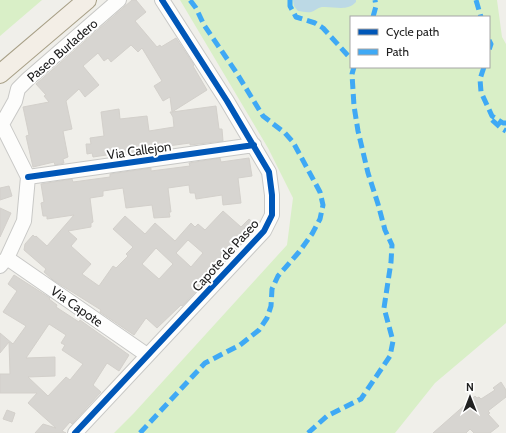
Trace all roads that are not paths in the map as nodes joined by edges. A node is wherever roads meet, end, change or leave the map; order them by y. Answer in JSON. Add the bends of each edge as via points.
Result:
{"nodes":[{"id":1,"x":87,"y":0,"type":"edge"},
{"id":2,"x":119,"y":0,"type":"edge"},
{"id":3,"x":163,"y":1,"type":"edge"},
{"id":4,"x":0,"y":74,"type":"edge"},
{"id":5,"x":1,"y":123,"type":"edge"},
{"id":6,"x":254,"y":145,"type":"junction"},
{"id":7,"x":28,"y":177,"type":"junction"},
{"id":8,"x":4,"y":262,"type":"edge"},
{"id":9,"x":147,"y":355,"type":"junction"},
{"id":10,"x":75,"y":433,"type":"edge"}],
"edges":[{"from":1,"to":4,"type":"main road"},
{"from":2,"to":5,"type":"street","name":"Paseo Burladero","via":[[18,89],[15,101]]},
{"from":3,"to":6,"type":"street","name":"Capote de Paseo"},
{"from":5,"to":7,"type":"street"},
{"from":6,"to":7,"type":"street","name":"Via Callejon"},
{"from":6,"to":9,"type":"street","name":"Capote de Paseo","via":[[269,172],[272,195],[272,215],[264,231]]},
{"from":7,"to":8,"type":"street","via":[[24,221]]},
{"from":8,"to":9,"type":"street","name":"Via Capote"},
{"from":9,"to":10,"type":"street","name":"Capote de Paseo"}]}
